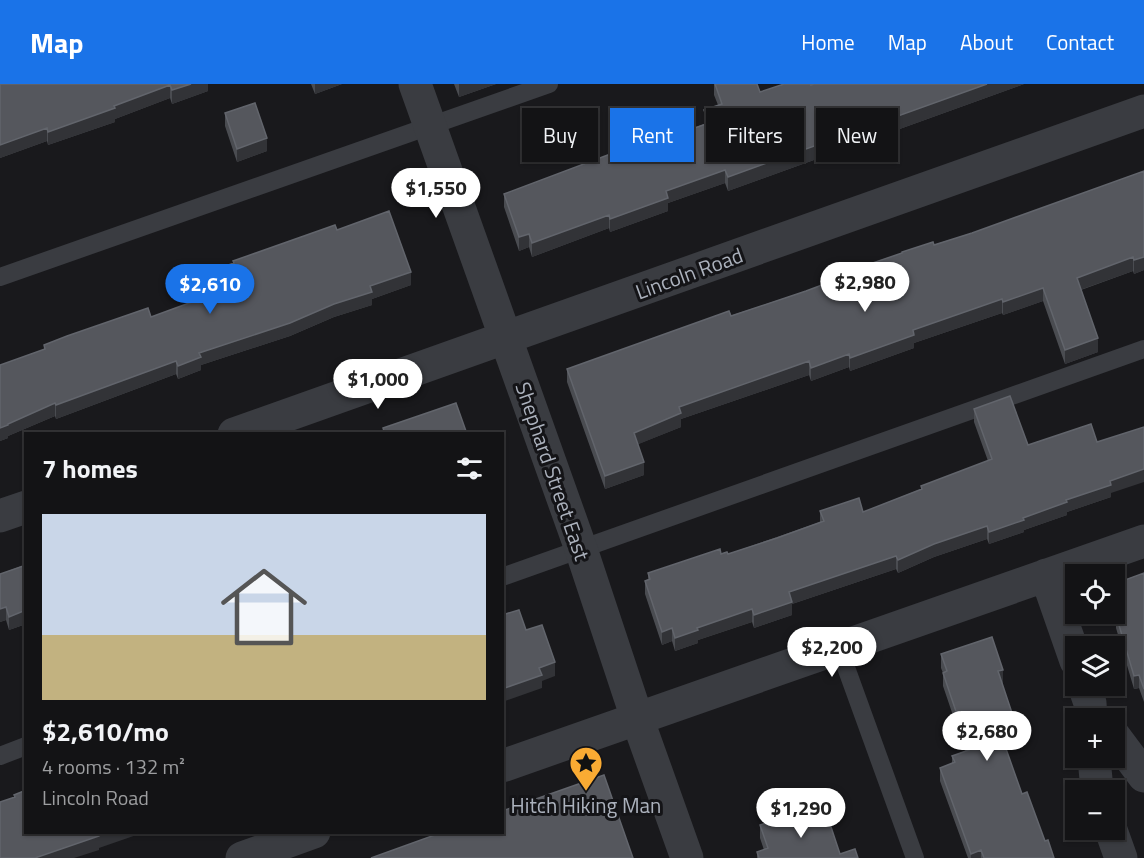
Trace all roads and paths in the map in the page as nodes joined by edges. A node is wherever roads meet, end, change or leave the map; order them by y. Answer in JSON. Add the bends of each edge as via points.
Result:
{"nodes":[{"id":1,"x":415,"y":84,"type":"edge"},
{"id":2,"x":549,"y":84,"type":"edge"},
{"id":3,"x":1144,"y":111,"type":"edge"},
{"id":4,"x":430,"y":126,"type":"junction"},
{"id":5,"x":0,"y":276,"type":"edge"},
{"id":6,"x":505,"y":338,"type":"junction"},
{"id":7,"x":1144,"y":349,"type":"edge"},
{"id":8,"x":240,"y":432,"type":"edge"},
{"id":9,"x":24,"y":508,"type":"edge"},
{"id":10,"x":0,"y":516,"type":"edge"},
{"id":11,"x":1144,"y":541,"type":"edge"},
{"id":12,"x":581,"y":549,"type":"junction"},
{"id":13,"x":1046,"y":575,"type":"junction"},
{"id":14,"x":504,"y":576,"type":"edge"},
{"id":15,"x":1067,"y":636,"type":"edge"},
{"id":16,"x":840,"y":648,"type":"junction"},
{"id":17,"x":637,"y":718,"type":"junction"},
{"id":18,"x":24,"y":747,"type":"edge"},
{"id":19,"x":1125,"y":751,"type":"edge"},
{"id":20,"x":0,"y":756,"type":"edge"},
{"id":21,"x":504,"y":765,"type":"edge"},
{"id":22,"x":1144,"y":776,"type":"edge"},
{"id":23,"x":308,"y":834,"type":"edge"},
{"id":24,"x":1115,"y":840,"type":"edge"},
{"id":25,"x":242,"y":858,"type":"edge"},
{"id":26,"x":687,"y":858,"type":"edge"},
{"id":27,"x":915,"y":858,"type":"edge"},
{"id":28,"x":1121,"y":858,"type":"edge"}],
"edges":[{"from":1,"to":4,"type":"street","name":"Shephard Street East"},
{"from":2,"to":4,"type":"lane"},
{"from":3,"to":6,"type":"street","name":"Lincoln Road"},
{"from":4,"to":5,"type":"lane"},
{"from":4,"to":6,"type":"street","name":"Shephard Street East"},
{"from":6,"to":8,"type":"street","name":"Lincoln Road"},
{"from":6,"to":12,"type":"street","name":"Shephard Street East"},
{"from":7,"to":12,"type":"lane"},
{"from":9,"to":10,"type":"street"},
{"from":11,"to":13,"type":"street"},
{"from":12,"to":14,"type":"lane"},
{"from":12,"to":17,"type":"street","name":"Shephard Street East"},
{"from":13,"to":15,"type":"street"},
{"from":13,"to":16,"type":"street"},
{"from":16,"to":17,"type":"street"},
{"from":16,"to":27,"type":"lane"},
{"from":17,"to":21,"type":"street"},
{"from":17,"to":26,"type":"street","name":"Shephard Street East"},
{"from":18,"to":20,"type":"lane"},
{"from":19,"to":22,"type":"street"},
{"from":23,"to":25,"type":"street"},
{"from":24,"to":28,"type":"street"}]}
